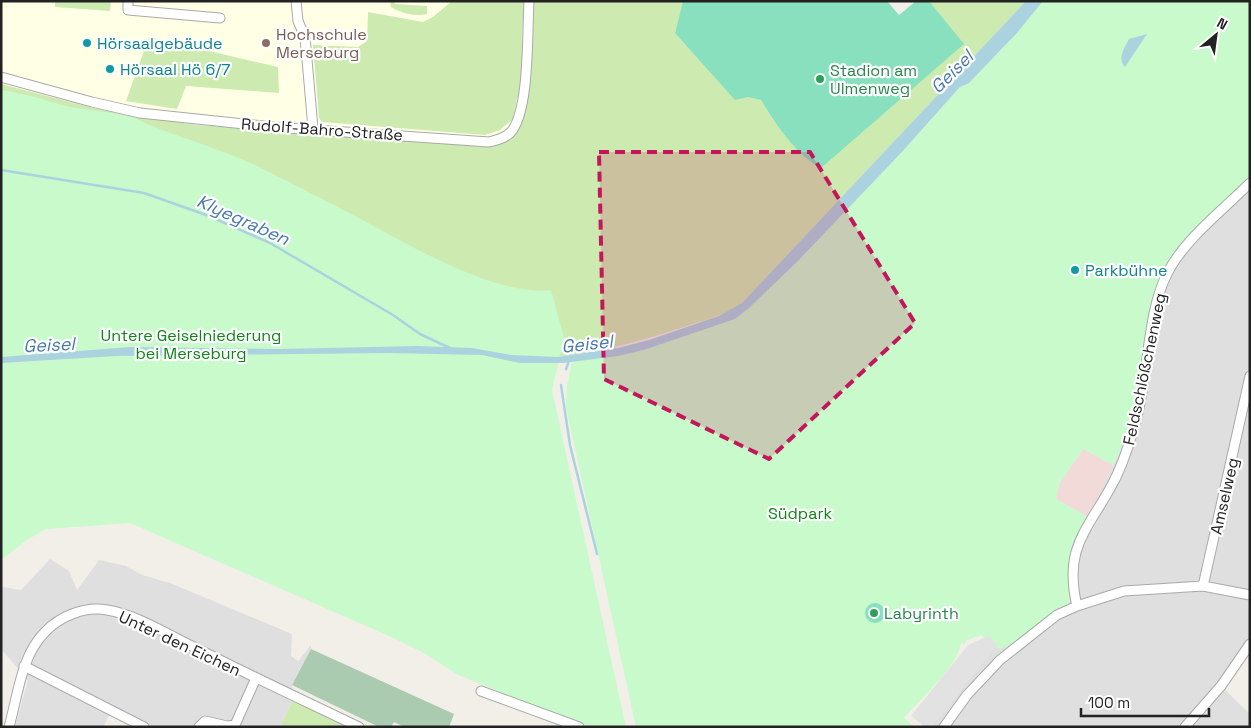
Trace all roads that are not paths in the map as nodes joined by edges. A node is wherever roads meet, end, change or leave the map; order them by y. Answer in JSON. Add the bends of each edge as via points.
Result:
{"nodes":[{"id":1,"x":128,"y":1,"type":"edge"},
{"id":2,"x":296,"y":1,"type":"edge"},
{"id":3,"x":529,"y":1,"type":"edge"},
{"id":4,"x":220,"y":18,"type":"dead end"},
{"id":5,"x":1,"y":77,"type":"edge"},
{"id":6,"x":313,"y":128,"type":"junction"},
{"id":7,"x":1250,"y":183,"type":"edge"},
{"id":8,"x":1250,"y":376,"type":"edge"},
{"id":9,"x":1203,"y":586,"type":"junction"},
{"id":10,"x":1250,"y":596,"type":"edge"},
{"id":11,"x":1076,"y":606,"type":"junction"},
{"id":12,"x":1250,"y":644,"type":"edge"},
{"id":13,"x":24,"y":666,"type":"junction"},
{"id":14,"x":256,"y":678,"type":"junction"},
{"id":15,"x":481,"y":691,"type":"dead end"},
{"id":16,"x":9,"y":727,"type":"edge"},
{"id":17,"x":144,"y":727,"type":"edge"},
{"id":18,"x":199,"y":727,"type":"edge"},
{"id":19,"x":359,"y":727,"type":"edge"},
{"id":20,"x":579,"y":727,"type":"edge"},
{"id":21,"x":944,"y":727,"type":"edge"},
{"id":22,"x":1185,"y":727,"type":"edge"}],
"edges":[{"from":1,"to":4,"type":"street","via":[[128,10],[133,11]]},
{"from":2,"to":6,"type":"street","via":[[298,21],[305,37]]},
{"from":3,"to":6,"type":"street","name":"Rudolf-Bahro-Straße","via":[[523,106],[511,132],[501,140],[489,142]]},
{"from":5,"to":6,"type":"street","name":"Rudolf-Bahro-Straße","via":[[140,113]]},
{"from":7,"to":11,"type":"street","name":"Feldschlößchenweg","via":[[1184,248],[1167,274],[1158,301],[1138,415],[1125,457],[1076,546]]},
{"from":8,"to":9,"type":"street","name":"Amselweg"},
{"from":9,"to":10,"type":"street"},
{"from":9,"to":11,"type":"street","via":[[1124,591]]},
{"from":11,"to":21,"type":"street","via":[[1057,615],[1000,660],[967,695]]},
{"from":12,"to":22,"type":"street","via":[[1221,686]]},
{"from":13,"to":14,"type":"street","name":"Unter den Eichen","via":[[45,631],[60,620],[81,611],[108,610],[151,626]]},
{"from":13,"to":16,"type":"street","name":"Unter den Eichen"},
{"from":13,"to":17,"type":"street"},
{"from":14,"to":18,"type":"street","name":"Unter den Eichen","via":[[235,725],[205,721]]},
{"from":14,"to":19,"type":"street","name":"Unter den Eichen"},
{"from":15,"to":20,"type":"street"}]}
